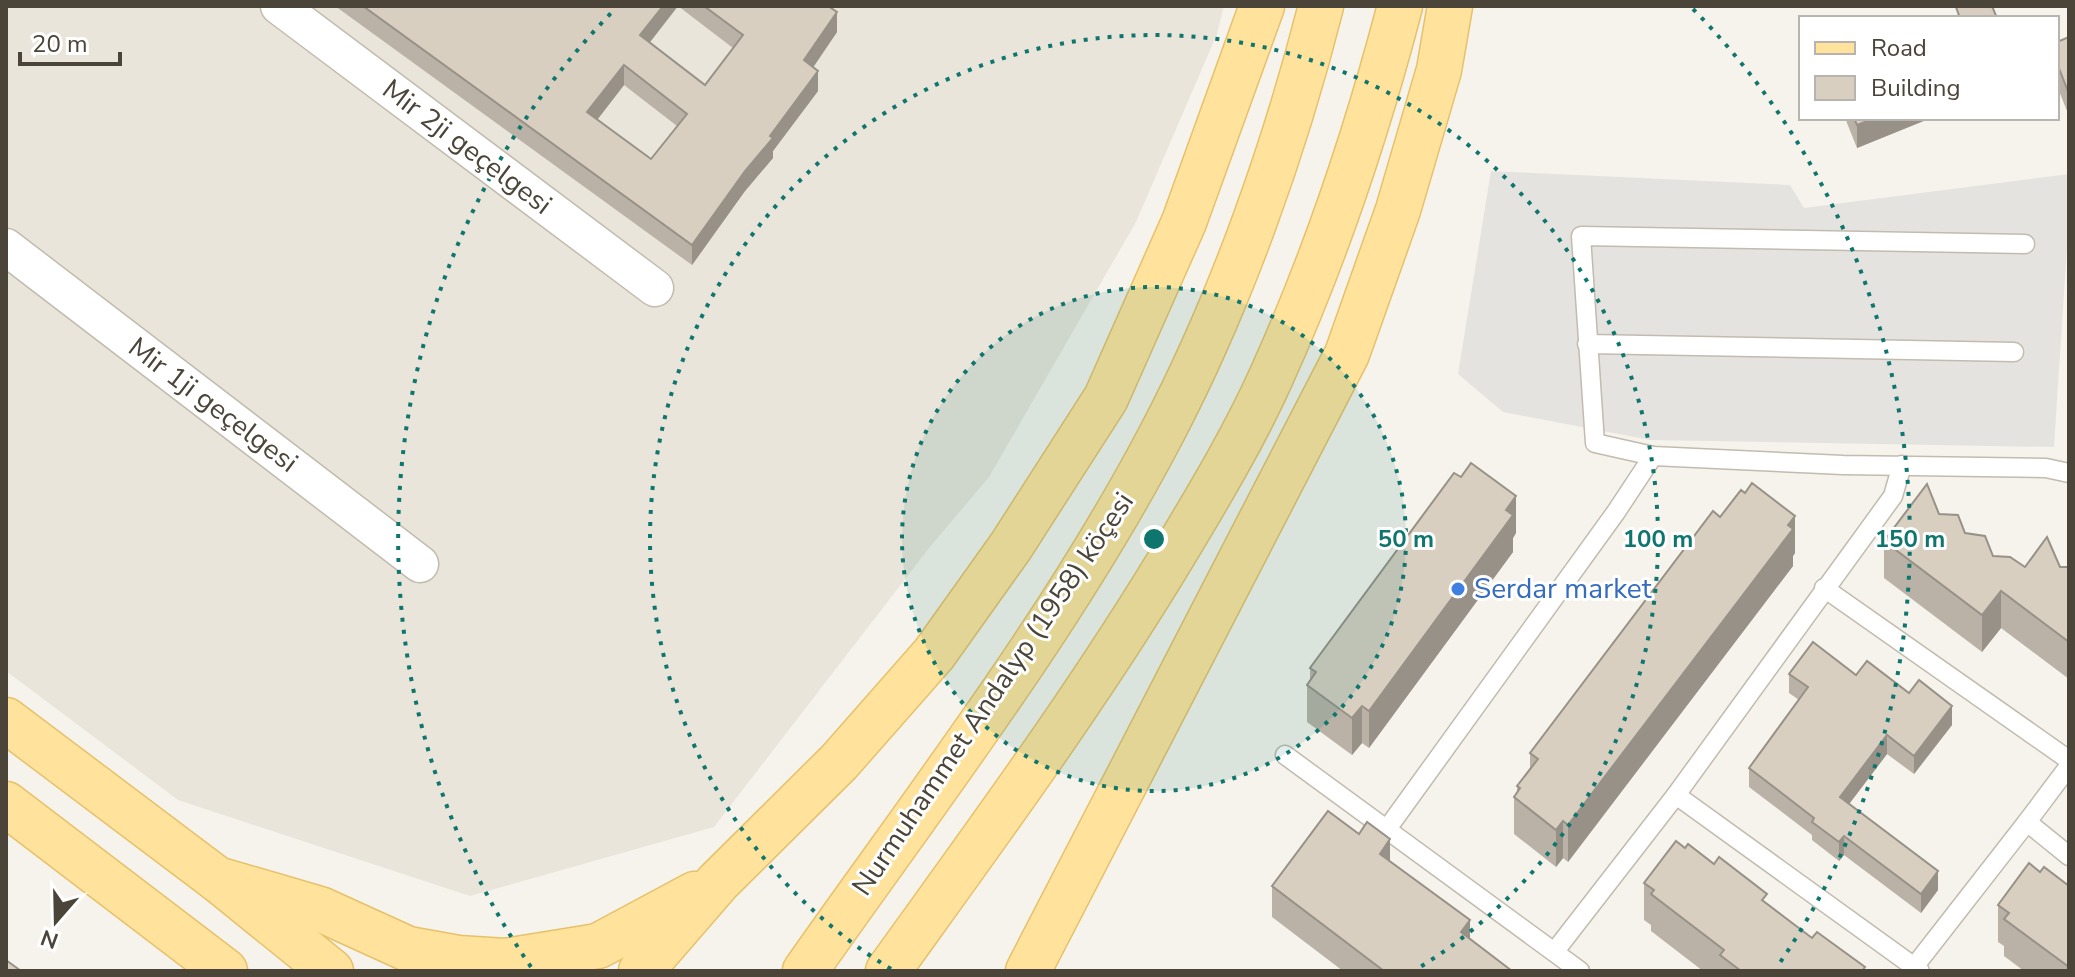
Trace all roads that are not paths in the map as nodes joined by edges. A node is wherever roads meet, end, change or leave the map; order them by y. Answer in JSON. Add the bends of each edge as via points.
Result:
{"nodes":[{"id":1,"x":279,"y":6,"type":"edge"},
{"id":2,"x":1262,"y":6,"type":"edge"},
{"id":3,"x":1321,"y":6,"type":"edge"},
{"id":4,"x":1400,"y":6,"type":"edge"},
{"id":5,"x":1450,"y":6,"type":"edge"},
{"id":6,"x":2025,"y":244,"type":"dead end"},
{"id":7,"x":6,"y":247,"type":"edge"},
{"id":8,"x":655,"y":288,"type":"dead end"},
{"id":9,"x":1587,"y":344,"type":"junction"},
{"id":10,"x":2014,"y":352,"type":"dead end"},
{"id":11,"x":1653,"y":456,"type":"junction"},
{"id":12,"x":1902,"y":465,"type":"junction"},
{"id":13,"x":2069,"y":473,"type":"edge"},
{"id":14,"x":420,"y":564,"type":"dead end"},
{"id":15,"x":1824,"y":588,"type":"junction"},
{"id":16,"x":6,"y":720,"type":"edge"},
{"id":17,"x":1285,"y":755,"type":"dead end"},
{"id":18,"x":2069,"y":763,"type":"edge"},
{"id":19,"x":1676,"y":795,"type":"junction"},
{"id":20,"x":6,"y":804,"type":"edge"},
{"id":21,"x":2027,"y":822,"type":"junction"},
{"id":22,"x":1387,"y":829,"type":"junction"},
{"id":23,"x":2069,"y":856,"type":"edge"},
{"id":24,"x":217,"y":879,"type":"junction"},
{"id":25,"x":718,"y":882,"type":"junction"},
{"id":26,"x":1555,"y":951,"type":"junction"},
{"id":27,"x":1917,"y":969,"type":"edge"},
{"id":28,"x":225,"y":971,"type":"edge"},
{"id":29,"x":331,"y":971,"type":"edge"},
{"id":30,"x":641,"y":971,"type":"edge"},
{"id":31,"x":805,"y":971,"type":"edge"},
{"id":32,"x":888,"y":971,"type":"edge"},
{"id":33,"x":1028,"y":971,"type":"edge"},
{"id":34,"x":1580,"y":971,"type":"edge"}],
"edges":[{"from":1,"to":8,"type":"street","name":"Mir 2ji geçelgesi"},
{"from":2,"to":25,"type":"main road","via":[[1184,222],[1106,398],[934,654],[839,762]]},
{"from":3,"to":31,"type":"main road","name":"Nurmuhammet Andalyp (1958) köçesi","via":[[1302,82],[1240,259],[1164,429],[1076,580]]},
{"from":4,"to":32,"type":"main road","via":[[1375,103],[1309,287],[1226,463],[1135,619]]},
{"from":5,"to":33,"type":"main road","via":[[1439,70],[1398,210],[1347,354]]},
{"from":6,"to":9,"type":"lane","via":[[1581,236]]},
{"from":7,"to":14,"type":"street","name":"Mir 1ji geçelgesi"},
{"from":9,"to":10,"type":"lane"},
{"from":9,"to":11,"type":"lane","via":[[1595,443]]},
{"from":11,"to":12,"type":"lane"},
{"from":11,"to":22,"type":"lane"},
{"from":12,"to":13,"type":"lane"},
{"from":12,"to":15,"type":"lane","via":[[1893,496]]},
{"from":15,"to":18,"type":"lane"},
{"from":15,"to":19,"type":"lane"},
{"from":16,"to":24,"type":"main road"},
{"from":17,"to":22,"type":"lane"},
{"from":18,"to":21,"type":"lane"},
{"from":19,"to":26,"type":"lane"},
{"from":19,"to":27,"type":"lane"},
{"from":20,"to":28,"type":"main road"},
{"from":21,"to":23,"type":"lane"},
{"from":21,"to":27,"type":"lane"},
{"from":22,"to":26,"type":"lane"},
{"from":24,"to":25,"type":"main road","via":[[320,909],[408,949],[505,961],[598,946]]},
{"from":24,"to":29,"type":"main road"},
{"from":25,"to":30,"type":"main road"},
{"from":26,"to":34,"type":"lane"}]}
